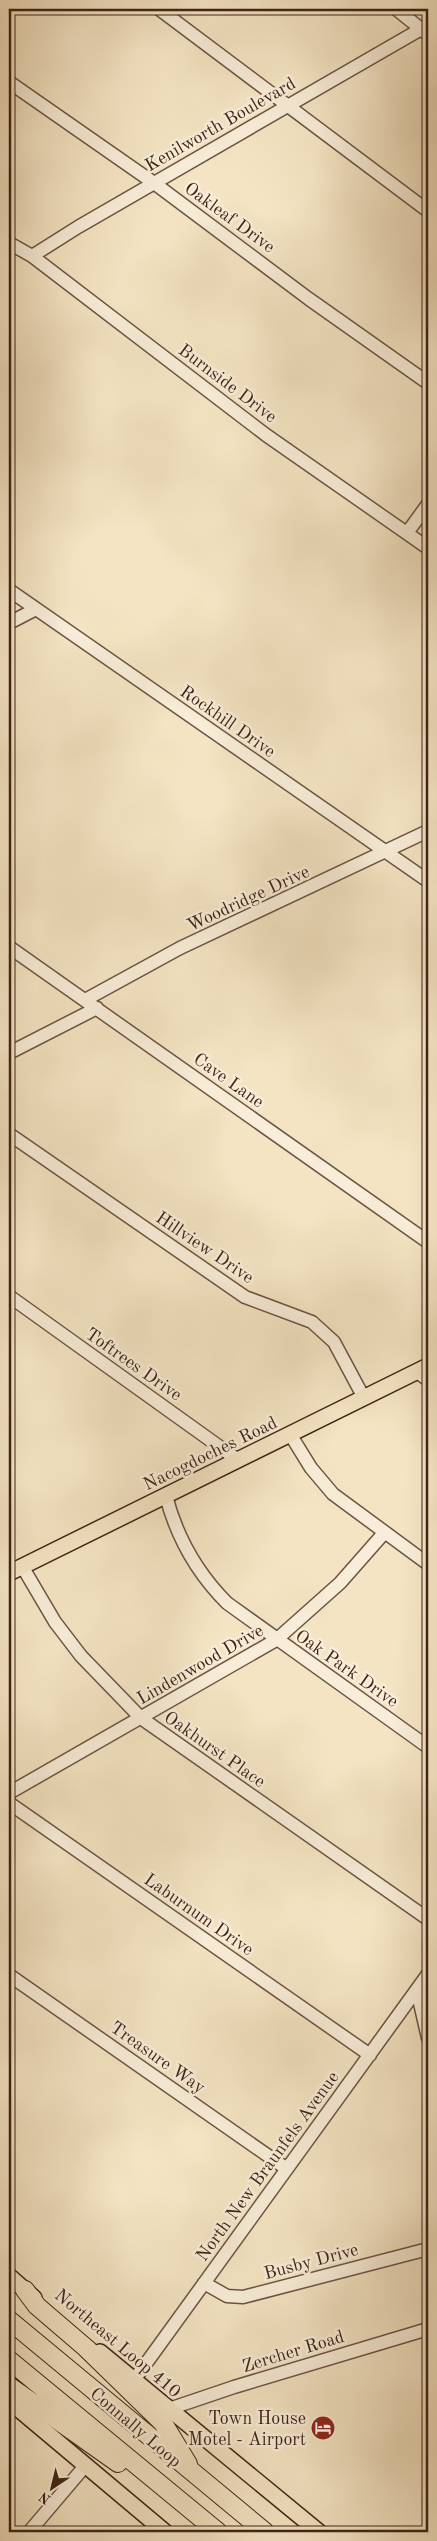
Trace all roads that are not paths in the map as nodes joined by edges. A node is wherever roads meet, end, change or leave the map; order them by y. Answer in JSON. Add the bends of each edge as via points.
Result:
{"nodes":[{"id":1,"x":159,"y":9,"type":"edge"},
{"id":2,"x":396,"y":9,"type":"edge"},
{"id":3,"x":426,"y":30,"type":"edge"},
{"id":4,"x":9,"y":82,"type":"edge"},
{"id":5,"x":288,"y":105,"type":"junction"},
{"id":6,"x":154,"y":183,"type":"junction"},
{"id":7,"x":428,"y":211,"type":"edge"},
{"id":8,"x":9,"y":242,"type":"edge"},
{"id":9,"x":32,"y":256,"type":"junction"},
{"id":10,"x":428,"y":383,"type":"edge"},
{"id":11,"x":428,"y":504,"type":"edge"},
{"id":12,"x":407,"y":533,"type":"junction"},
{"id":13,"x":428,"y":548,"type":"edge"},
{"id":14,"x":9,"y":590,"type":"edge"},
{"id":15,"x":36,"y":609,"type":"junction"},
{"id":16,"x":9,"y":623,"type":"edge"},
{"id":17,"x":428,"y":831,"type":"edge"},
{"id":18,"x":386,"y":852,"type":"junction"},
{"id":19,"x":428,"y":882,"type":"edge"},
{"id":20,"x":9,"y":947,"type":"edge"},
{"id":21,"x":85,"y":1000,"type":"junction"},
{"id":22,"x":97,"y":1008,"type":"junction"},
{"id":23,"x":9,"y":1053,"type":"edge"},
{"id":24,"x":9,"y":1134,"type":"edge"},
{"id":25,"x":428,"y":1242,"type":"edge"},
{"id":26,"x":9,"y":1296,"type":"edge"},
{"id":27,"x":425,"y":1373,"type":"edge"},
{"id":28,"x":364,"y":1398,"type":"junction"},
{"id":29,"x":290,"y":1434,"type":"junction"},
{"id":30,"x":238,"y":1460,"type":"junction"},
{"id":31,"x":166,"y":1496,"type":"junction"},
{"id":32,"x":384,"y":1533,"type":"junction"},
{"id":33,"x":428,"y":1564,"type":"edge"},
{"id":34,"x":15,"y":1570,"type":"edge"},
{"id":35,"x":276,"y":1640,"type":"junction"},
{"id":36,"x":141,"y":1718,"type":"junction"},
{"id":37,"x":428,"y":1747,"type":"edge"},
{"id":38,"x":9,"y":1793,"type":"edge"},
{"id":39,"x":9,"y":1802,"type":"edge"},
{"id":40,"x":428,"y":1919,"type":"edge"},
{"id":41,"x":428,"y":1974,"type":"edge"},
{"id":42,"x":9,"y":1975,"type":"edge"},
{"id":43,"x":417,"y":1990,"type":"junction"},
{"id":44,"x":428,"y":2038,"type":"edge"},
{"id":45,"x":370,"y":2055,"type":"junction"},
{"id":46,"x":287,"y":2169,"type":"junction"},
{"id":47,"x":428,"y":2249,"type":"edge"},
{"id":48,"x":9,"y":2276,"type":"edge"},
{"id":49,"x":204,"y":2283,"type":"junction"},
{"id":50,"x":25,"y":2290,"type":"junction"},
{"id":51,"x":9,"y":2320,"type":"edge"},
{"id":52,"x":428,"y":2329,"type":"edge"},
{"id":53,"x":9,"y":2360,"type":"edge"},
{"id":54,"x":134,"y":2380,"type":"junction"},
{"id":55,"x":9,"y":2386,"type":"edge"},
{"id":56,"x":9,"y":2401,"type":"edge"},
{"id":57,"x":169,"y":2409,"type":"junction"},
{"id":58,"x":85,"y":2466,"type":"junction"},
{"id":59,"x":198,"y":2479,"type":"junction"},
{"id":60,"x":29,"y":2532,"type":"edge"},
{"id":61,"x":165,"y":2532,"type":"edge"},
{"id":62,"x":217,"y":2532,"type":"edge"},
{"id":63,"x":265,"y":2532,"type":"edge"},
{"id":64,"x":319,"y":2532,"type":"edge"}],
"edges":[{"from":1,"to":5,"type":"street"},
{"from":2,"to":3,"type":"street"},
{"from":3,"to":5,"type":"street","name":"Kenilworth Boulevard"},
{"from":4,"to":6,"type":"street","name":"Oakleaf Drive"},
{"from":5,"to":6,"type":"street","name":"Kenilworth Boulevard"},
{"from":5,"to":7,"type":"street"},
{"from":6,"to":9,"type":"street","name":"Kenilworth Boulevard"},
{"from":6,"to":10,"type":"street","name":"Oakleaf Drive"},
{"from":8,"to":9,"type":"street","name":"Burnside Drive"},
{"from":9,"to":12,"type":"street","name":"Burnside Drive","via":[[266,435]]},
{"from":11,"to":12,"type":"street"},
{"from":12,"to":13,"type":"street","name":"Burnside Drive"},
{"from":14,"to":15,"type":"street","name":"Rockhill Drive"},
{"from":15,"to":16,"type":"street"},
{"from":15,"to":18,"type":"street","name":"Rockhill Drive"},
{"from":17,"to":18,"type":"street","name":"Woodridge Drive"},
{"from":18,"to":19,"type":"street","name":"Rockhill Drive"},
{"from":18,"to":21,"type":"street","name":"Woodridge Drive","via":[[180,948]]},
{"from":20,"to":21,"type":"street","name":"Cave Lane"},
{"from":21,"to":22,"type":"street","name":"Cave Lane"},
{"from":22,"to":23,"type":"street"},
{"from":22,"to":25,"type":"street","name":"Cave Lane"},
{"from":24,"to":28,"type":"street","name":"Hillview Drive","via":[[245,1297],[318,1326],[334,1342]]},
{"from":26,"to":30,"type":"street","name":"Toftrees Drive"},
{"from":27,"to":28,"type":"main road","name":"Nacogdoches Road"},
{"from":28,"to":29,"type":"main road","name":"Nacogdoches Road"},
{"from":29,"to":30,"type":"main road","name":"Nacogdoches Road"},
{"from":29,"to":32,"type":"street","via":[[321,1482],[345,1505]]},
{"from":30,"to":31,"type":"main road","name":"Nacogdoches Road"},
{"from":31,"to":34,"type":"main road","name":"Nacogdoches Road"},
{"from":31,"to":35,"type":"street","name":"Oak Park Drive","via":[[179,1537],[200,1573],[227,1603]]},
{"from":32,"to":33,"type":"street"},
{"from":32,"to":35,"type":"street","name":"Lindenwood Drive","via":[[340,1583]]},
{"from":34,"to":36,"type":"street","name":"Oakhurst Place","via":[[81,1656]]},
{"from":35,"to":36,"type":"street","name":"Lindenwood Drive"},
{"from":35,"to":37,"type":"street","name":"Oak Park Drive"},
{"from":36,"to":38,"type":"street","name":"Lindenwood Drive"},
{"from":36,"to":40,"type":"street","name":"Oakhurst Place"},
{"from":39,"to":45,"type":"street","name":"Laburnum Drive"},
{"from":41,"to":43,"type":"street","name":"North New Braunfels Avenue"},
{"from":42,"to":46,"type":"street","name":"Treasure Way"},
{"from":43,"to":44,"type":"street"},
{"from":43,"to":45,"type":"street","name":"North New Braunfels Avenue"},
{"from":45,"to":46,"type":"street","name":"North New Braunfels Avenue"},
{"from":46,"to":49,"type":"street","name":"North New Braunfels Avenue"},
{"from":47,"to":49,"type":"street","name":"Busby Drive","via":[[243,2297],[227,2296]]},
{"from":48,"to":50,"type":"main road","name":"Northeast Loop 410"},
{"from":49,"to":54,"type":"street","name":"North New Braunfels Avenue"},
{"from":50,"to":54,"type":"main road","name":"Northeast Loop 410"},
{"from":50,"to":59,"type":"highway","via":[[36,2306],[86,2348],[163,2422]]},
{"from":51,"to":59,"type":"highway","name":"Connally Loop"},
{"from":52,"to":57,"type":"street","name":"Zercher Road"},
{"from":53,"to":62,"type":"highway","name":"Connally Loop"},
{"from":54,"to":57,"type":"main road","name":"Northeast Loop 410"},
{"from":55,"to":62,"type":"highway"},
{"from":56,"to":58,"type":"main road"},
{"from":57,"to":64,"type":"main road","name":"Northeast Loop 410"},
{"from":58,"to":60,"type":"street"},
{"from":58,"to":61,"type":"main road"},
{"from":59,"to":63,"type":"highway","name":"Connally Loop"}]}
